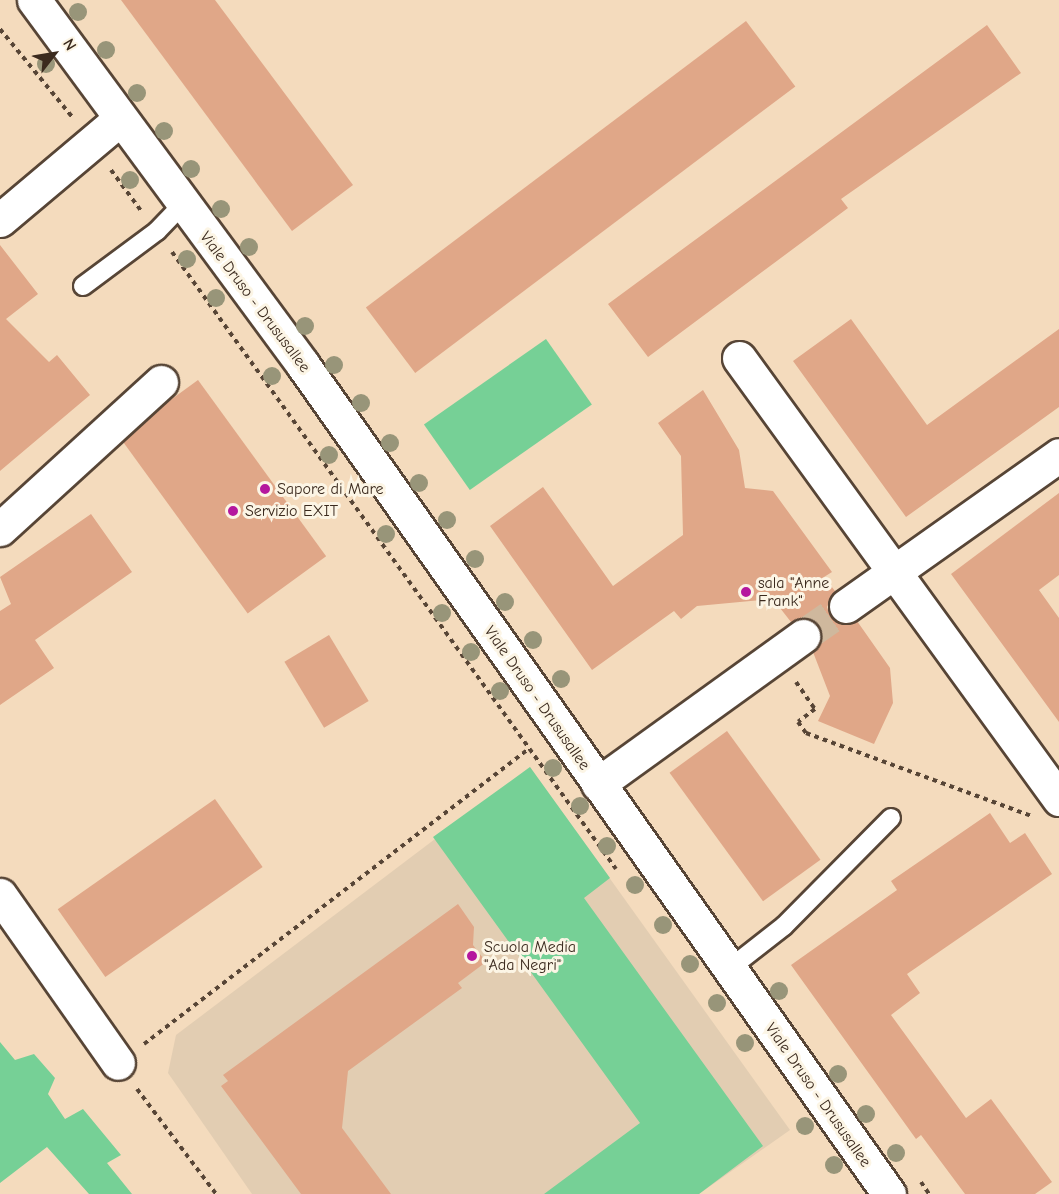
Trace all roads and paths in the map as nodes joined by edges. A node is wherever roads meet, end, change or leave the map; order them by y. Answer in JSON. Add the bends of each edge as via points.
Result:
{"nodes":[{"id":1,"x":34,"y":0,"type":"edge"},
{"id":2,"x":0,"y":29,"type":"edge"},
{"id":3,"x":120,"y":119,"type":"junction"},
{"id":4,"x":93,"y":146,"type":"junction"},
{"id":5,"x":182,"y":205,"type":"junction"},
{"id":6,"x":0,"y":220,"type":"edge"},
{"id":7,"x":157,"y":231,"type":"junction"},
{"id":8,"x":83,"y":286,"type":"dead end"},
{"id":9,"x":738,"y":358,"type":"dead end"},
{"id":10,"x":161,"y":382,"type":"dead end"},
{"id":11,"x":1059,"y":455,"type":"edge"},
{"id":12,"x":0,"y":529,"type":"edge"},
{"id":13,"x":892,"y":574,"type":"junction"},
{"id":14,"x":846,"y":606,"type":"tunnel mouth"},
{"id":15,"x":790,"y":645,"type":"joint"},
{"id":16,"x":598,"y":784,"type":"junction"},
{"id":17,"x":1048,"y":808,"type":"edge"},
{"id":18,"x":891,"y":818,"type":"dead end"},
{"id":19,"x":0,"y":895,"type":"edge"},
{"id":20,"x":729,"y":969,"type":"junction"},
{"id":21,"x":118,"y":1064,"type":"junction"},
{"id":22,"x":216,"y":1194,"type":"edge"},
{"id":23,"x":889,"y":1194,"type":"edge"}],
"edges":[{"from":1,"to":3,"type":"street","name":"Viale Druso - Drususallee"},
{"from":2,"to":4,"type":"path"},
{"from":3,"to":4,"type":"street"},
{"from":3,"to":5,"type":"street","name":"Viale Druso - Drususallee"},
{"from":4,"to":6,"type":"street"},
{"from":4,"to":7,"type":"path"},
{"from":5,"to":7,"type":"lane"},
{"from":5,"to":16,"type":"street","name":"Viale Druso - Drususallee","via":[[303,364]]},
{"from":7,"to":8,"type":"lane"},
{"from":7,"to":21,"type":"path","via":[[529,749]]},
{"from":9,"to":13,"type":"street"},
{"from":10,"to":12,"type":"street"},
{"from":11,"to":13,"type":"street"},
{"from":13,"to":14,"type":"street"},
{"from":13,"to":17,"type":"street"},
{"from":15,"to":16,"type":"street"},
{"from":15,"to":17,"type":"path","via":[[815,709],[798,722],[806,733]]},
{"from":16,"to":20,"type":"street","name":"Viale Druso - Drususallee"},
{"from":18,"to":20,"type":"lane","via":[[784,926]]},
{"from":19,"to":21,"type":"street"},
{"from":20,"to":23,"type":"street","name":"Viale Druso - Drususallee"},
{"from":21,"to":22,"type":"path"}]}
